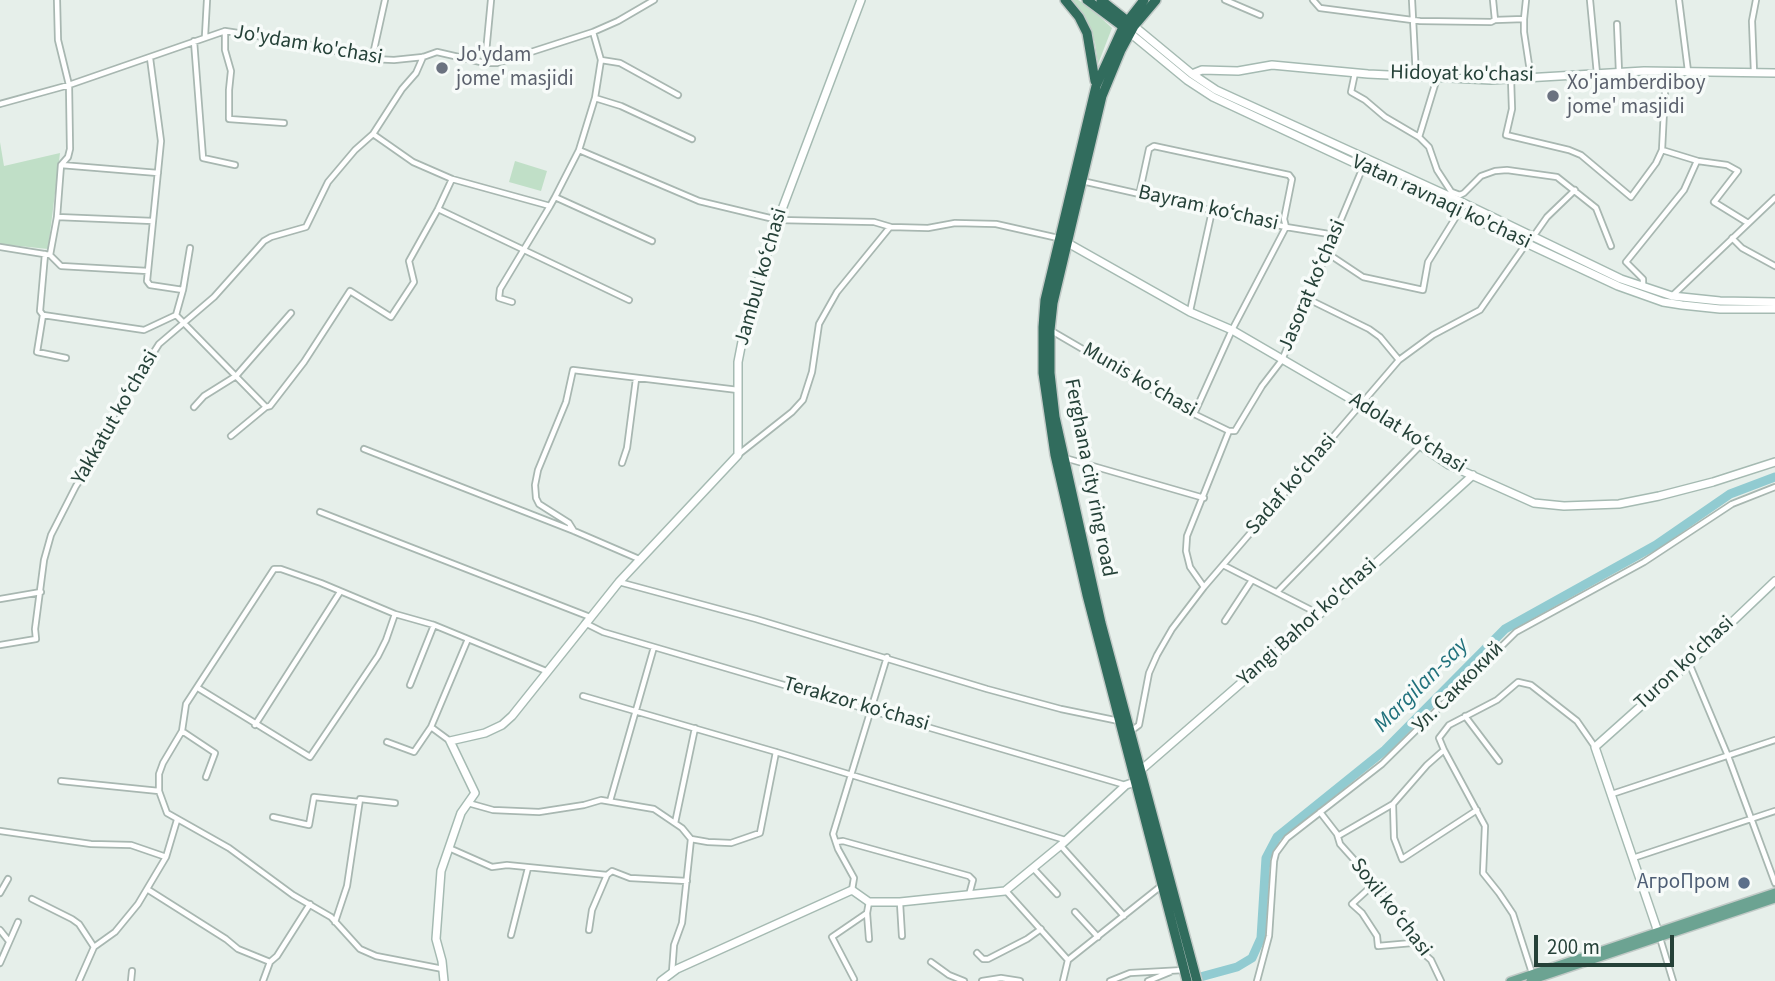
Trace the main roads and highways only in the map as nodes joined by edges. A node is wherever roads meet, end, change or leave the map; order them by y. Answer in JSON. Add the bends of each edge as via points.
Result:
{"nodes":[{"id":1,"x":1065,"y":0,"type":"edge"},
{"id":2,"x":1087,"y":0,"type":"edge"},
{"id":3,"x":1144,"y":0,"type":"edge"},
{"id":4,"x":1156,"y":0,"type":"edge"},
{"id":5,"x":1103,"y":1,"type":"edge"},
{"id":6,"x":1129,"y":27,"type":"junction"},
{"id":7,"x":1096,"y":86,"type":"junction"},
{"id":8,"x":1062,"y":240,"type":"junction"},
{"id":9,"x":1082,"y":553,"type":"junction"},
{"id":10,"x":1775,"y":892,"type":"edge"},
{"id":11,"x":1775,"y":899,"type":"edge"},
{"id":12,"x":1659,"y":935,"type":"junction"},
{"id":13,"x":1189,"y":970,"type":"junction"},
{"id":14,"x":1531,"y":977,"type":"edge"},
{"id":15,"x":1187,"y":981,"type":"edge"},
{"id":16,"x":1197,"y":981,"type":"edge"},
{"id":17,"x":1510,"y":981,"type":"edge"}],
"edges":[{"from":1,"to":7,"type":"highway","via":[[1087,33]]},
{"from":2,"to":6,"type":"highway"},
{"from":3,"to":6,"type":"highway","name":"Ferghana city ring road"},
{"from":4,"to":6,"type":"highway","name":"Ferghana city ring road"},
{"from":5,"to":6,"type":"highway"},
{"from":6,"to":7,"type":"highway","name":"Ferghana city ring road","via":[[1104,64]]},
{"from":6,"to":8,"type":"highway","name":"Ferghana city ring road","via":[[1106,83]]},
{"from":7,"to":8,"type":"highway","name":"Ferghana city ring road"},
{"from":8,"to":9,"type":"highway","name":"Ferghana city ring road","via":[[1050,330],[1051,387]]},
{"from":8,"to":9,"type":"highway","name":"Ferghana city ring road","via":[[1043,314],[1044,388],[1055,455]]},
{"from":9,"to":13,"type":"highway","name":"Ferghana city ring road"},
{"from":9,"to":13,"type":"highway","name":"Ferghana city ring road","via":[[1131,784]]},
{"from":10,"to":12,"type":"main road"},
{"from":11,"to":12,"type":"main road"},
{"from":12,"to":14,"type":"main road"},
{"from":13,"to":15,"type":"highway"},
{"from":13,"to":16,"type":"highway"},
{"from":14,"to":17,"type":"main road"}]}
